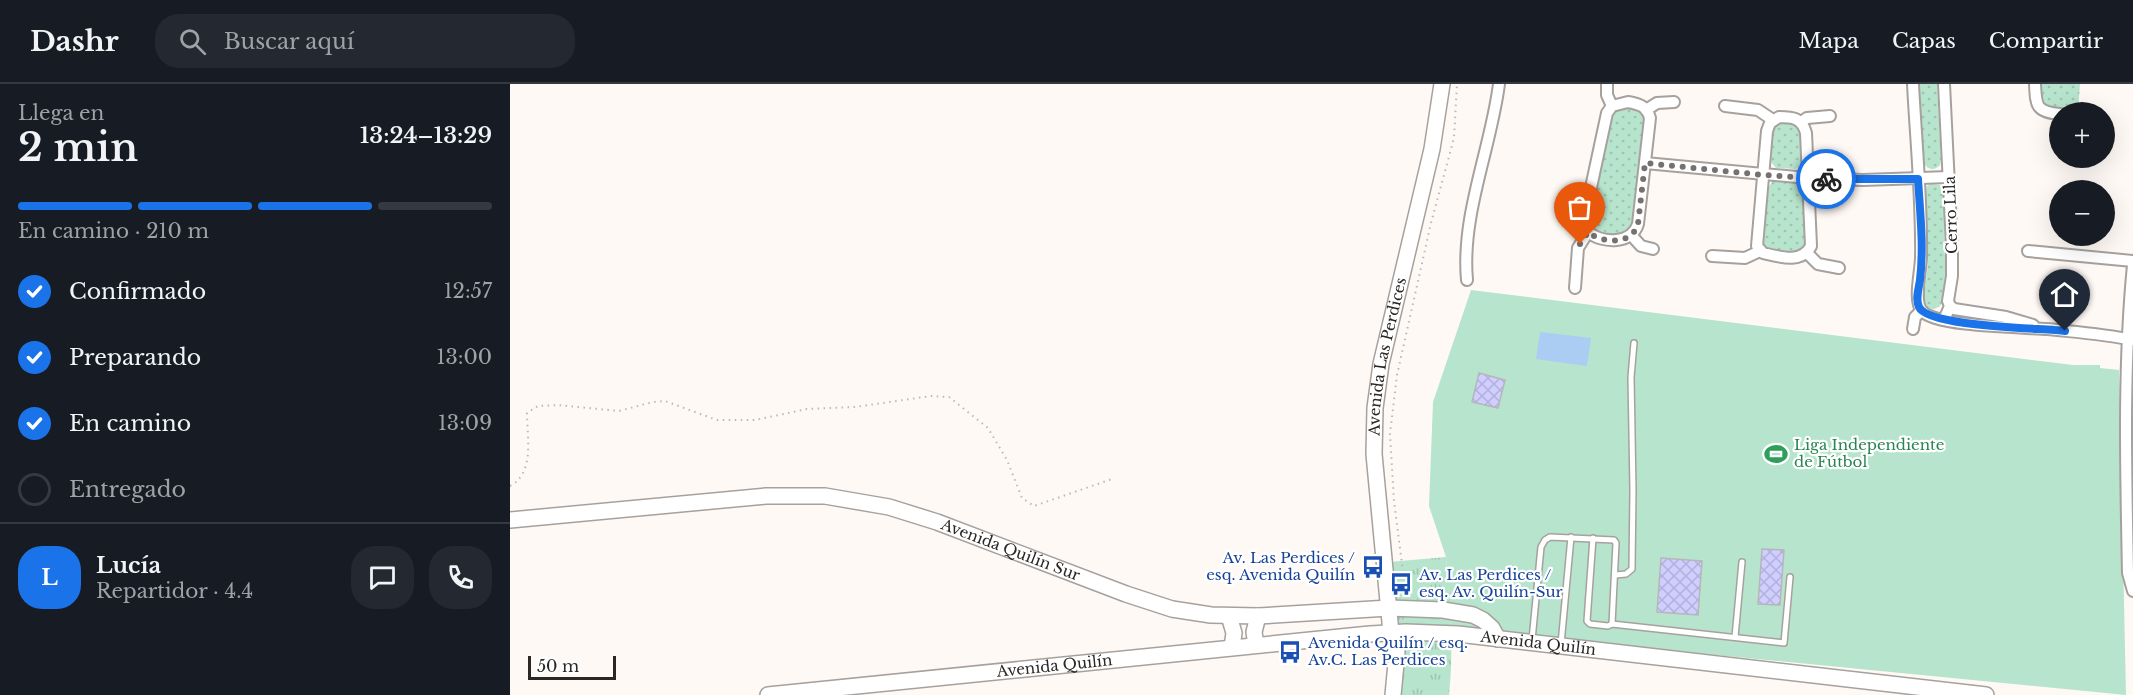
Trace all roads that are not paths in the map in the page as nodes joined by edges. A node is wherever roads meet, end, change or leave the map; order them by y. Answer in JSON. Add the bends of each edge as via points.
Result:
{"nodes":[{"id":1,"x":1442,"y":84,"type":"edge"},
{"id":2,"x":1499,"y":84,"type":"edge"},
{"id":3,"x":1607,"y":84,"type":"edge"},
{"id":4,"x":1913,"y":84,"type":"edge"},
{"id":5,"x":1944,"y":84,"type":"edge"},
{"id":6,"x":2036,"y":84,"type":"edge"},
{"id":7,"x":1674,"y":102,"type":"dead end"},
{"id":8,"x":1612,"y":106,"type":"junction"},
{"id":9,"x":1725,"y":106,"type":"dead end"},
{"id":10,"x":1646,"y":110,"type":"junction"},
{"id":11,"x":2049,"y":112,"type":"edge"},
{"id":12,"x":1830,"y":116,"type":"dead end"},
{"id":13,"x":1773,"y":120,"type":"junction"},
{"id":14,"x":1801,"y":122,"type":"junction"},
{"id":15,"x":1645,"y":163,"type":"junction"},
{"id":16,"x":1764,"y":175,"type":"junction"},
{"id":17,"x":1949,"y":177,"type":"junction"},
{"id":18,"x":1808,"y":178,"type":"junction"},
{"id":19,"x":1918,"y":179,"type":"junction"},
{"id":20,"x":1588,"y":232,"type":"junction"},
{"id":21,"x":1632,"y":236,"type":"junction"},
{"id":22,"x":1653,"y":249,"type":"dead end"},
{"id":23,"x":1760,"y":251,"type":"junction"},
{"id":24,"x":2028,"y":251,"type":"dead end"},
{"id":25,"x":1807,"y":253,"type":"junction"},
{"id":26,"x":1712,"y":256,"type":"dead end"},
{"id":27,"x":2133,"y":263,"type":"edge"},
{"id":28,"x":1839,"y":268,"type":"dead end"},
{"id":29,"x":1467,"y":279,"type":"dead end"},
{"id":30,"x":1575,"y":288,"type":"dead end"},
{"id":31,"x":2132,"y":297,"type":"edge"},
{"id":32,"x":1950,"y":306,"type":"junction"},
{"id":33,"x":1921,"y":310,"type":"junction"},
{"id":34,"x":1944,"y":320,"type":"junction"},
{"id":35,"x":1992,"y":320,"type":"junction"},
{"id":36,"x":1913,"y":329,"type":"dead end"},
{"id":37,"x":2130,"y":340,"type":"edge"},
{"id":38,"x":1634,"y":343,"type":"dead end"},
{"id":39,"x":2129,"y":431,"type":"edge"},
{"id":40,"x":510,"y":520,"type":"edge"},
{"id":41,"x":1571,"y":537,"type":"junction"},
{"id":42,"x":1593,"y":538,"type":"junction"},
{"id":43,"x":1742,"y":562,"type":"dead end"},
{"id":44,"x":1615,"y":575,"type":"junction"},
{"id":45,"x":1790,"y":577,"type":"dead end"},
{"id":46,"x":2133,"y":591,"type":"edge"},
{"id":47,"x":1389,"y":608,"type":"junction"},
{"id":48,"x":1229,"y":615,"type":"junction"},
{"id":49,"x":1258,"y":616,"type":"junction"},
{"id":50,"x":1612,"y":624,"type":"junction"},
{"id":51,"x":1391,"y":633,"type":"junction"},
{"id":52,"x":1735,"y":637,"type":"junction"},
{"id":53,"x":1497,"y":639,"type":"junction"},
{"id":54,"x":1532,"y":642,"type":"junction"},
{"id":55,"x":1256,"y":645,"type":"junction"},
{"id":56,"x":1560,"y":646,"type":"junction"},
{"id":57,"x":1232,"y":647,"type":"junction"},
{"id":58,"x":768,"y":695,"type":"edge"},
{"id":59,"x":1384,"y":695,"type":"edge"},
{"id":60,"x":1393,"y":695,"type":"edge"},
{"id":61,"x":1986,"y":695,"type":"edge"}],
"edges":[{"from":1,"to":47,"type":"street","name":"Avenida Las Perdices","via":[[1432,149],[1381,364],[1375,408],[1374,454]]},
{"from":2,"to":29,"type":"street","via":[[1468,229]]},
{"from":3,"to":8,"type":"street"},
{"from":4,"to":19,"type":"street","name":"Cerro Lila"},
{"from":5,"to":17,"type":"street","name":"Cerro Lila"},
{"from":6,"to":11,"type":"street","via":[[2036,102]]},
{"from":7,"to":10,"type":"street","via":[[1658,103]]},
{"from":8,"to":10,"type":"street","via":[[1628,102]]},
{"from":8,"to":20,"type":"street","via":[[1607,113],[1585,216]]},
{"from":9,"to":13,"type":"street","via":[[1758,110]]},
{"from":10,"to":15,"type":"street","via":[[1650,123]]},
{"from":12,"to":14,"type":"street"},
{"from":13,"to":14,"type":"street","via":[[1792,117]]},
{"from":13,"to":16,"type":"street","via":[[1767,131]]},
{"from":14,"to":18,"type":"street","via":[[1806,133]]},
{"from":15,"to":16,"type":"street"},
{"from":15,"to":21,"type":"street","via":[[1638,224]]},
{"from":16,"to":18,"type":"street"},
{"from":16,"to":23,"type":"street","via":[[1757,242]]},
{"from":17,"to":19,"type":"street"},
{"from":17,"to":32,"type":"street","name":"Cerro Lila"},
{"from":18,"to":19,"type":"street"},
{"from":18,"to":25,"type":"street","via":[[1811,242]]},
{"from":19,"to":33,"type":"street","name":"Cerro Lila","via":[[1922,256],[1917,299]]},
{"from":20,"to":21,"type":"street","via":[[1618,240]]},
{"from":20,"to":30,"type":"street","via":[[1578,248]]},
{"from":21,"to":22,"type":"street","via":[[1641,246]]},
{"from":23,"to":25,"type":"street","via":[[1797,258]]},
{"from":23,"to":26,"type":"street","via":[[1745,258]]},
{"from":24,"to":27,"type":"street"},
{"from":25,"to":28,"type":"street","via":[[1818,264]]},
{"from":27,"to":31,"type":"street"},
{"from":31,"to":37,"type":"street"},
{"from":32,"to":34,"type":"street","name":"Cerro Lila"},
{"from":32,"to":35,"type":"street"},
{"from":33,"to":34,"type":"street"},
{"from":33,"to":36,"type":"street","name":"Cerro Lila"},
{"from":34,"to":35,"type":"street"},
{"from":35,"to":37,"type":"street"},
{"from":37,"to":39,"type":"street"},
{"from":38,"to":44,"type":"lane","via":[[1632,569]]},
{"from":39,"to":46,"type":"street","via":[[2128,573]]},
{"from":40,"to":48,"type":"street","name":"Avenida Quilín Sur","via":[[766,496],[846,498],[913,513],[1152,603],[1194,613]]},
{"from":41,"to":42,"type":"lane"},
{"from":41,"to":54,"type":"lane","via":[[1550,537],[1541,547]]},
{"from":41,"to":56,"type":"lane"},
{"from":42,"to":44,"type":"lane","via":[[1616,543]]},
{"from":42,"to":50,"type":"lane","via":[[1587,621]]},
{"from":43,"to":52,"type":"lane"},
{"from":44,"to":50,"type":"lane"},
{"from":45,"to":52,"type":"lane","via":[[1784,643]]},
{"from":47,"to":49,"type":"street","name":"Avenida Quilín Sur"},
{"from":47,"to":51,"type":"street","name":"Avenida Las Perdices"},
{"from":47,"to":53,"type":"street","name":"Avenida Quilín Sur","via":[[1473,615],[1492,628]]},
{"from":48,"to":49,"type":"street","name":"Avenida Quilín Sur"},
{"from":48,"to":57,"type":"street","via":[[1234,633]]},
{"from":49,"to":55,"type":"street"},
{"from":50,"to":52,"type":"lane"},
{"from":51,"to":53,"type":"street","name":"Avenida Quilín"},
{"from":51,"to":55,"type":"street","name":"Avenida Quilín"},
{"from":51,"to":59,"type":"street","name":"Avenida Las Perdices"},
{"from":51,"to":60,"type":"street","name":"Avenida Las Perdices","via":[[1397,653]]},
{"from":53,"to":54,"type":"street","name":"Avenida Quilín"},
{"from":54,"to":56,"type":"street","name":"Avenida Quilín"},
{"from":55,"to":57,"type":"street","name":"Avenida Quilín"},
{"from":56,"to":61,"type":"street","name":"Avenida Quilín"},
{"from":57,"to":58,"type":"street","name":"Avenida Quilín"}]}
